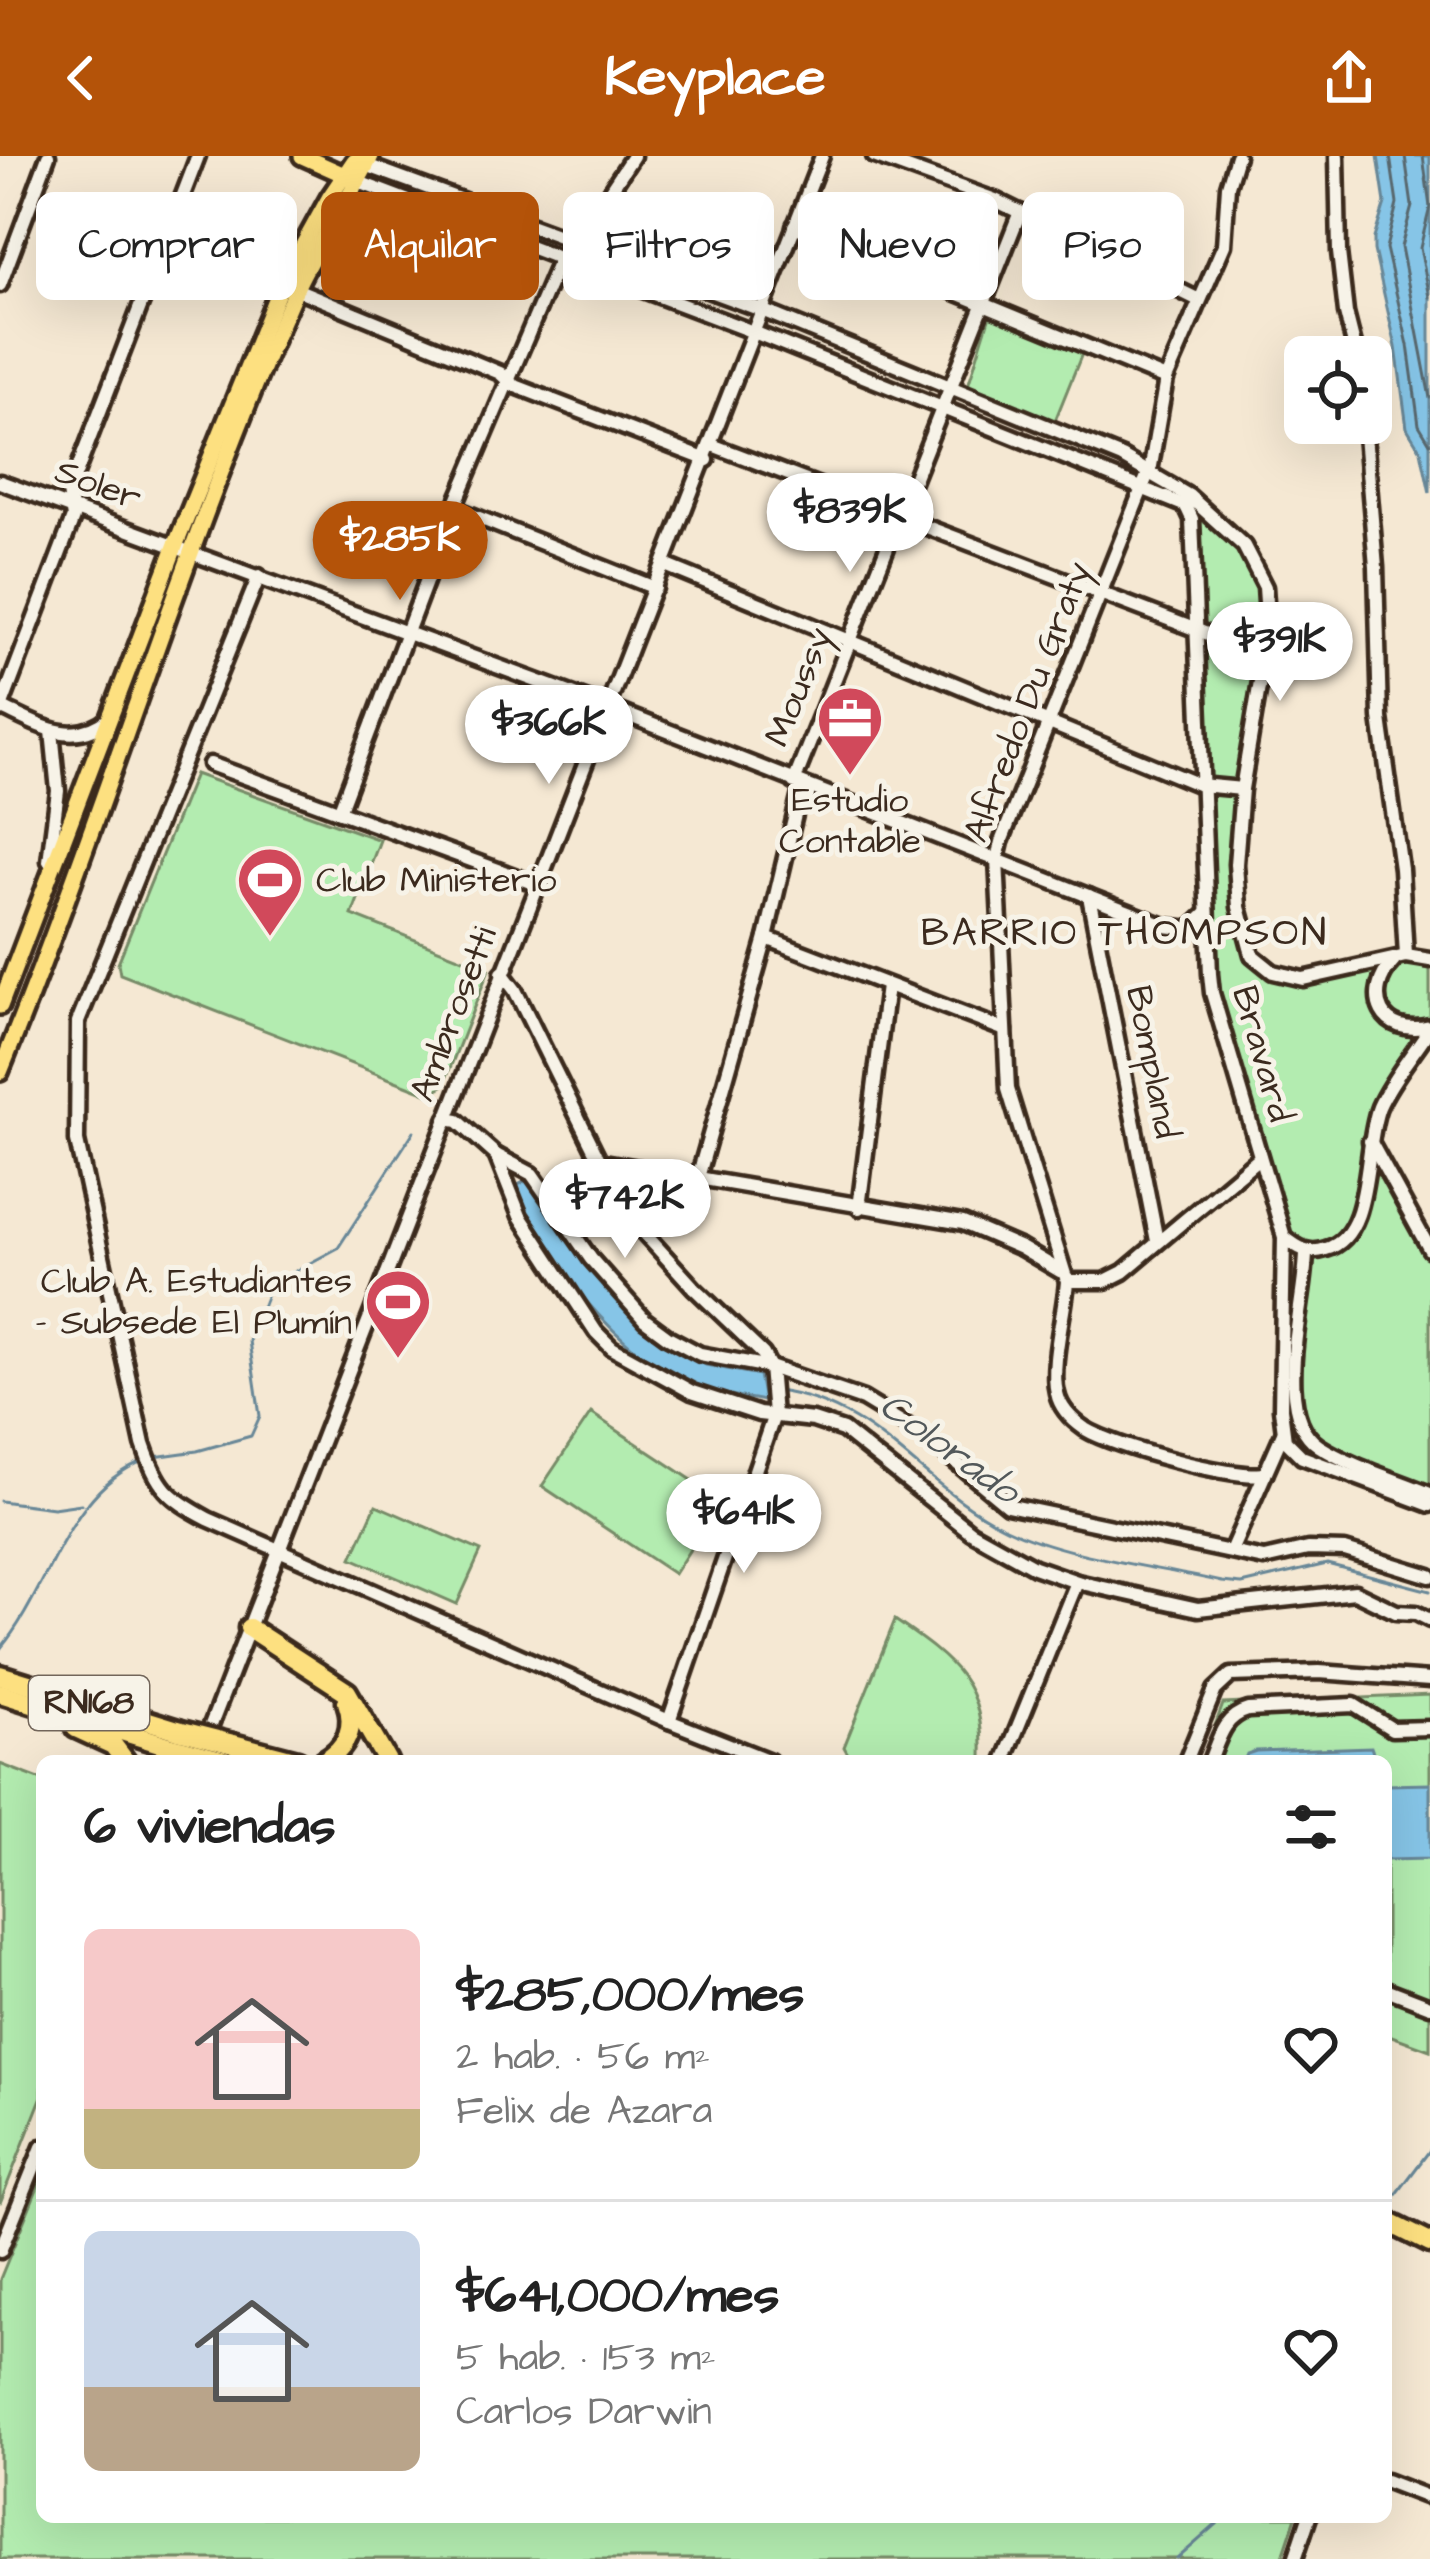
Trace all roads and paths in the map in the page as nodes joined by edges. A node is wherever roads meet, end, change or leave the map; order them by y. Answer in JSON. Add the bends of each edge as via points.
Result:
{"nodes":[{"id":1,"x":48,"y":156,"type":"edge"},
{"id":2,"x":198,"y":156,"type":"edge"},
{"id":3,"x":302,"y":156,"type":"edge"},
{"id":4,"x":633,"y":156,"type":"edge"},
{"id":5,"x":822,"y":156,"type":"edge"},
{"id":6,"x":874,"y":156,"type":"edge"},
{"id":7,"x":1237,"y":156,"type":"edge"},
{"id":8,"x":1337,"y":156,"type":"edge"},
{"id":9,"x":356,"y":164,"type":"edge"},
{"id":10,"x":609,"y":192,"type":"edge"},
{"id":11,"x":1020,"y":212,"type":"junction"},
{"id":12,"x":794,"y":226,"type":"junction"},
{"id":13,"x":563,"y":240,"type":"edge"},
{"id":14,"x":563,"y":256,"type":"edge"},
{"id":15,"x":560,"y":259,"type":"junction"},
{"id":16,"x":0,"y":285,"type":"edge"},
{"id":17,"x":297,"y":287,"type":"edge"},
{"id":18,"x":297,"y":289,"type":"edge"},
{"id":19,"x":291,"y":300,"type":"edge"},
{"id":20,"x":734,"y":300,"type":"edge"},
{"id":21,"x":1199,"y":300,"type":"junction"},
{"id":22,"x":984,"y":306,"type":"junction"},
{"id":23,"x":759,"y":309,"type":"junction"},
{"id":24,"x":756,"y":333,"type":"junction"},
{"id":25,"x":1352,"y":336,"type":"edge"},
{"id":26,"x":506,"y":379,"type":"junction"},
{"id":27,"x":1166,"y":379,"type":"junction"},
{"id":28,"x":952,"y":390,"type":"junction"},
{"id":29,"x":941,"y":410,"type":"junction"},
{"id":30,"x":1366,"y":444,"type":"edge"},
{"id":31,"x":710,"y":453,"type":"junction"},
{"id":32,"x":1149,"y":470,"type":"junction"},
{"id":33,"x":0,"y":482,"type":"edge"},
{"id":34,"x":1142,"y":486,"type":"junction"},
{"id":35,"x":71,"y":507,"type":"junction"},
{"id":36,"x":454,"y":508,"type":"junction"},
{"id":37,"x":898,"y":518,"type":"junction"},
{"id":38,"x":183,"y":547,"type":"junction"},
{"id":39,"x":665,"y":565,"type":"junction"},
{"id":40,"x":260,"y":576,"type":"junction"},
{"id":41,"x":655,"y":589,"type":"junction"},
{"id":42,"x":1100,"y":593,"type":"junction"},
{"id":43,"x":1197,"y":630,"type":"junction"},
{"id":44,"x":407,"y":631,"type":"junction"},
{"id":45,"x":850,"y":641,"type":"junction"},
{"id":46,"x":1265,"y":656,"type":"junction"},
{"id":47,"x":607,"y":707,"type":"junction"},
{"id":48,"x":0,"y":708,"type":"edge"},
{"id":49,"x":112,"y":716,"type":"junction"},
{"id":50,"x":1050,"y":721,"type":"junction"},
{"id":51,"x":52,"y":731,"type":"junction"},
{"id":52,"x":210,"y":764,"type":"dead end"},
{"id":53,"x":798,"y":783,"type":"junction"},
{"id":54,"x":1199,"y":785,"type":"junction"},
{"id":55,"x":1242,"y":789,"type":"junction"},
{"id":56,"x":339,"y":812,"type":"junction"},
{"id":57,"x":998,"y":860,"type":"junction"},
{"id":58,"x":536,"y":884,"type":"junction"},
{"id":59,"x":1089,"y":896,"type":"junction"},
{"id":60,"x":40,"y":902,"type":"junction"},
{"id":61,"x":1206,"y":914,"type":"junction"},
{"id":62,"x":766,"y":938,"type":"junction"},
{"id":63,"x":1400,"y":958,"type":"junction"},
{"id":64,"x":1430,"y":960,"type":"edge"},
{"id":65,"x":502,"y":973,"type":"junction"},
{"id":66,"x":887,"y":986,"type":"junction"},
{"id":67,"x":0,"y":1006,"type":"edge"},
{"id":68,"x":1430,"y":1027,"type":"edge"},
{"id":69,"x":1005,"y":1030,"type":"junction"},
{"id":70,"x":0,"y":1072,"type":"edge"},
{"id":71,"x":446,"y":1119,"type":"junction"},
{"id":72,"x":1370,"y":1140,"type":"junction"},
{"id":73,"x":496,"y":1155,"type":"junction"},
{"id":74,"x":1260,"y":1157,"type":"junction"},
{"id":75,"x":598,"y":1161,"type":"junction"},
{"id":76,"x":698,"y":1180,"type":"junction"},
{"id":77,"x":859,"y":1208,"type":"junction"},
{"id":78,"x":1048,"y":1228,"type":"junction"},
{"id":79,"x":1284,"y":1237,"type":"junction"},
{"id":80,"x":1157,"y":1240,"type":"junction"},
{"id":81,"x":1021,"y":1248,"type":"junction"},
{"id":82,"x":1430,"y":1250,"type":"edge"},
{"id":83,"x":1306,"y":1252,"type":"junction"},
{"id":84,"x":1064,"y":1276,"type":"junction"},
{"id":85,"x":770,"y":1372,"type":"junction"},
{"id":86,"x":775,"y":1411,"type":"junction"},
{"id":87,"x":1284,"y":1431,"type":"junction"},
{"id":88,"x":1265,"y":1474,"type":"junction"},
{"id":89,"x":1430,"y":1494,"type":"edge"},
{"id":90,"x":1430,"y":1505,"type":"edge"},
{"id":91,"x":278,"y":1551,"type":"junction"},
{"id":92,"x":1231,"y":1551,"type":"junction"},
{"id":93,"x":1430,"y":1576,"type":"edge"},
{"id":94,"x":1077,"y":1582,"type":"junction"},
{"id":95,"x":1430,"y":1620,"type":"edge"},
{"id":96,"x":248,"y":1628,"type":"junction"},
{"id":97,"x":4,"y":1680,"type":"edge"},
{"id":98,"x":1430,"y":1680,"type":"edge"},
{"id":99,"x":336,"y":1682,"type":"junction"},
{"id":100,"x":37,"y":1704,"type":"junction"},
{"id":101,"x":669,"y":1721,"type":"junction"},
{"id":102,"x":1430,"y":1728,"type":"edge"},
{"id":103,"x":175,"y":1738,"type":"junction"},
{"id":104,"x":229,"y":1753,"type":"edge"},
{"id":105,"x":120,"y":1755,"type":"edge"},
{"id":106,"x":199,"y":1755,"type":"edge"},
{"id":107,"x":332,"y":1755,"type":"edge"},
{"id":108,"x":384,"y":1755,"type":"edge"},
{"id":109,"x":755,"y":1755,"type":"edge"},
{"id":110,"x":1006,"y":1755,"type":"edge"},
{"id":111,"x":1188,"y":1755,"type":"edge"},
{"id":112,"x":1212,"y":1755,"type":"edge"},
{"id":113,"x":1392,"y":1991,"type":"edge"},
{"id":114,"x":1430,"y":2006,"type":"edge"},
{"id":115,"x":36,"y":2161,"type":"edge"},
{"id":116,"x":1393,"y":2224,"type":"edge"},
{"id":117,"x":1430,"y":2243,"type":"edge"},
{"id":118,"x":0,"y":2251,"type":"edge"},
{"id":119,"x":1392,"y":2483,"type":"edge"},
{"id":120,"x":1430,"y":2498,"type":"edge"},
{"id":121,"x":1307,"y":2523,"type":"edge"},
{"id":122,"x":1295,"y":2559,"type":"edge"}],
"edges":[{"from":1,"to":16,"type":"street"},
{"from":2,"to":35,"type":"street","via":[[69,492]]},
{"from":3,"to":9,"type":"main road"},
{"from":4,"to":10,"type":"street"},
{"from":5,"to":12,"type":"street","name":"Ambrosetti"},
{"from":6,"to":11,"type":"street"},
{"from":7,"to":21,"type":"street","name":"Alfredo Du Graty","via":[[1224,245]]},
{"from":8,"to":25,"type":"street"},
{"from":9,"to":13,"type":"street"},
{"from":9,"to":15,"type":"street"},
{"from":9,"to":17,"type":"main road"},
{"from":9,"to":38,"type":"main road","via":[[311,225],[280,287]]},
{"from":11,"to":21,"type":"street"},
{"from":11,"to":22,"type":"street","name":"Moussy"},
{"from":12,"to":22,"type":"street"},
{"from":12,"to":23,"type":"street","name":"Ambrosetti"},
{"from":14,"to":15,"type":"street"},
{"from":15,"to":24,"type":"street"},
{"from":15,"to":26,"type":"street"},
{"from":18,"to":26,"type":"street"},
{"from":19,"to":38,"type":"main road"},
{"from":20,"to":23,"type":"street"},
{"from":21,"to":27,"type":"street","name":"Alfredo Du Graty"},
{"from":22,"to":27,"type":"street"},
{"from":22,"to":28,"type":"street","name":"Moussy"},
{"from":23,"to":24,"type":"street","name":"Ambrosetti"},
{"from":23,"to":28,"type":"street"},
{"from":24,"to":29,"type":"street"},
{"from":24,"to":31,"type":"street","name":"Ambrosetti"},
{"from":26,"to":31,"type":"street"},
{"from":26,"to":36,"type":"street"},
{"from":27,"to":32,"type":"street","name":"Alfredo Du Graty"},
{"from":28,"to":29,"type":"street","name":"Moussy"},
{"from":28,"to":32,"type":"street"},
{"from":29,"to":34,"type":"street"},
{"from":29,"to":37,"type":"street","name":"Moussy"},
{"from":30,"to":63,"type":"street","via":[[1380,718],[1401,869]]},
{"from":31,"to":37,"type":"street"},
{"from":31,"to":39,"type":"street","name":"Ambrosetti"},
{"from":32,"to":34,"type":"street","name":"Alfredo Du Graty"},
{"from":32,"to":46,"type":"street","via":[[1205,510],[1257,566],[1268,609]]},
{"from":33,"to":35,"type":"street","name":"Soler"},
{"from":34,"to":42,"type":"street","name":"Alfredo Du Graty"},
{"from":34,"to":43,"type":"street","name":"Bravard","via":[[1186,506],[1192,519]]},
{"from":35,"to":38,"type":"street","name":"Soler"},
{"from":35,"to":48,"type":"street"},
{"from":36,"to":41,"type":"street"},
{"from":36,"to":44,"type":"street"},
{"from":37,"to":42,"type":"street"},
{"from":37,"to":45,"type":"street","name":"Moussy"},
{"from":38,"to":40,"type":"street","name":"Soler"},
{"from":38,"to":49,"type":"main road"},
{"from":38,"to":70,"type":"main road"},
{"from":39,"to":41,"type":"street","name":"Ambrosetti"},
{"from":39,"to":45,"type":"street"},
{"from":40,"to":44,"type":"street","name":"Soler"},
{"from":40,"to":91,"type":"street","via":[[78,1022],[77,1141],[153,1475],[184,1507]]},
{"from":41,"to":47,"type":"street","name":"Ambrosetti"},
{"from":42,"to":43,"type":"street"},
{"from":42,"to":50,"type":"street","name":"Alfredo Du Graty"},
{"from":43,"to":46,"type":"street"},
{"from":43,"to":54,"type":"street","name":"Bravard"},
{"from":44,"to":47,"type":"street","name":"Soler"},
{"from":44,"to":56,"type":"street"},
{"from":45,"to":50,"type":"street"},
{"from":45,"to":53,"type":"street","name":"Moussy"},
{"from":46,"to":55,"type":"street"},
{"from":47,"to":53,"type":"street","name":"Soler"},
{"from":47,"to":58,"type":"street","name":"Ambrosetti"},
{"from":48,"to":51,"type":"street"},
{"from":49,"to":51,"type":"street","via":[[85,733]]},
{"from":49,"to":60,"type":"main road"},
{"from":50,"to":54,"type":"street"},
{"from":50,"to":57,"type":"street","name":"Alfredo Du Graty"},
{"from":51,"to":60,"type":"street","via":[[58,791]]},
{"from":52,"to":56,"type":"street"},
{"from":53,"to":57,"type":"street","name":"Soler"},
{"from":53,"to":62,"type":"street","name":"Moussy"},
{"from":54,"to":55,"type":"street"},
{"from":54,"to":61,"type":"street","name":"Bravard"},
{"from":55,"to":63,"type":"street","via":[[1237,885],[1252,956],[1303,979]]},
{"from":56,"to":58,"type":"street"},
{"from":57,"to":59,"type":"street","name":"Soler"},
{"from":57,"to":69,"type":"street","name":"Alfredo Du Graty"},
{"from":58,"to":65,"type":"street","name":"Ambrosetti"},
{"from":59,"to":61,"type":"street","name":"Soler","via":[[1182,930]]},
{"from":59,"to":80,"type":"street","name":"Bompland"},
{"from":60,"to":67,"type":"main road"},
{"from":61,"to":74,"type":"street","name":"Bravard","via":[[1212,993]]},
{"from":62,"to":66,"type":"street"},
{"from":62,"to":76,"type":"street","name":"Moussy"},
{"from":63,"to":64,"type":"street"},
{"from":63,"to":68,"type":"street","via":[[1382,974],[1381,1009],[1392,1023]]},
{"from":65,"to":71,"type":"street","name":"Ambrosetti"},
{"from":65,"to":75,"type":"street"},
{"from":66,"to":69,"type":"street"},
{"from":66,"to":77,"type":"street"},
{"from":68,"to":72,"type":"street","via":[[1381,1104]]},
{"from":69,"to":78,"type":"street","name":"Alfredo Du Graty","via":[[1013,1112]]},
{"from":71,"to":73,"type":"street"},
{"from":71,"to":91,"type":"street","name":"Ambrosetti"},
{"from":72,"to":82,"type":"street"},
{"from":72,"to":83,"type":"street","via":[[1352,1231],[1341,1245]]},
{"from":73,"to":85,"type":"street","via":[[532,1174],[645,1320],[700,1354]]},
{"from":73,"to":86,"type":"street","via":[[520,1216],[604,1341],[692,1392]]},
{"from":74,"to":79,"type":"street","name":"Bravard"},
{"from":74,"to":80,"type":"street"},
{"from":75,"to":76,"type":"street"},
{"from":75,"to":85,"type":"street","via":[[625,1212],[763,1354]]},
{"from":76,"to":77,"type":"street"},
{"from":77,"to":81,"type":"street","via":[[963,1223]]},
{"from":78,"to":81,"type":"street"},
{"from":78,"to":84,"type":"street","name":"Alfredo Du Graty"},
{"from":79,"to":83,"type":"street"},
{"from":79,"to":87,"type":"street","name":"Bravard"},
{"from":80,"to":84,"type":"street","via":[[1105,1281]]},
{"from":81,"to":84,"type":"street"},
{"from":83,"to":89,"type":"street","via":[[1293,1396],[1301,1427],[1320,1446]]},
{"from":84,"to":88,"type":"street","via":[[1055,1383],[1080,1426],[1185,1462]]},
{"from":85,"to":86,"type":"street"},
{"from":85,"to":92,"type":"street","via":[[863,1399],[924,1436],[1007,1504]]},
{"from":86,"to":94,"type":"street","via":[[843,1430],[971,1532]]},
{"from":86,"to":101,"type":"street"},
{"from":87,"to":88,"type":"street"},
{"from":87,"to":90,"type":"street","via":[[1297,1455]]},
{"from":88,"to":92,"type":"street"},
{"from":91,"to":96,"type":"street","name":"Ambrosetti"},
{"from":91,"to":101,"type":"street"},
{"from":92,"to":93,"type":"street","via":[[1264,1559],[1345,1550]]},
{"from":94,"to":95,"type":"street","via":[[1205,1609],[1355,1592]]},
{"from":94,"to":110,"type":"street"},
{"from":96,"to":99,"type":"highway"},
{"from":96,"to":106,"type":"street","name":"Ambrosetti"},
{"from":97,"to":100,"type":"highway","number":"RN168"},
{"from":97,"to":103,"type":"highway","number":"RN168"},
{"from":98,"to":111,"type":"street","via":[[1231,1675],[1215,1690]]},
{"from":99,"to":107,"type":"highway","via":[[352,1722]]},
{"from":99,"to":108,"type":"highway","via":[[355,1700]]},
{"from":100,"to":103,"type":"highway","number":"RN168"},
{"from":100,"to":105,"type":"highway"},
{"from":101,"to":109,"type":"street"},
{"from":102,"to":112,"type":"street","via":[[1392,1729],[1354,1705],[1248,1710],[1224,1726]]},
{"from":103,"to":104,"type":"highway","number":"RN168","bridge":true},
{"from":113,"to":114,"type":"street"},
{"from":115,"to":118,"type":"street"},
{"from":116,"to":117,"type":"highway"},
{"from":119,"to":120,"type":"street"},
{"from":121,"to":122,"type":"street"}]}
